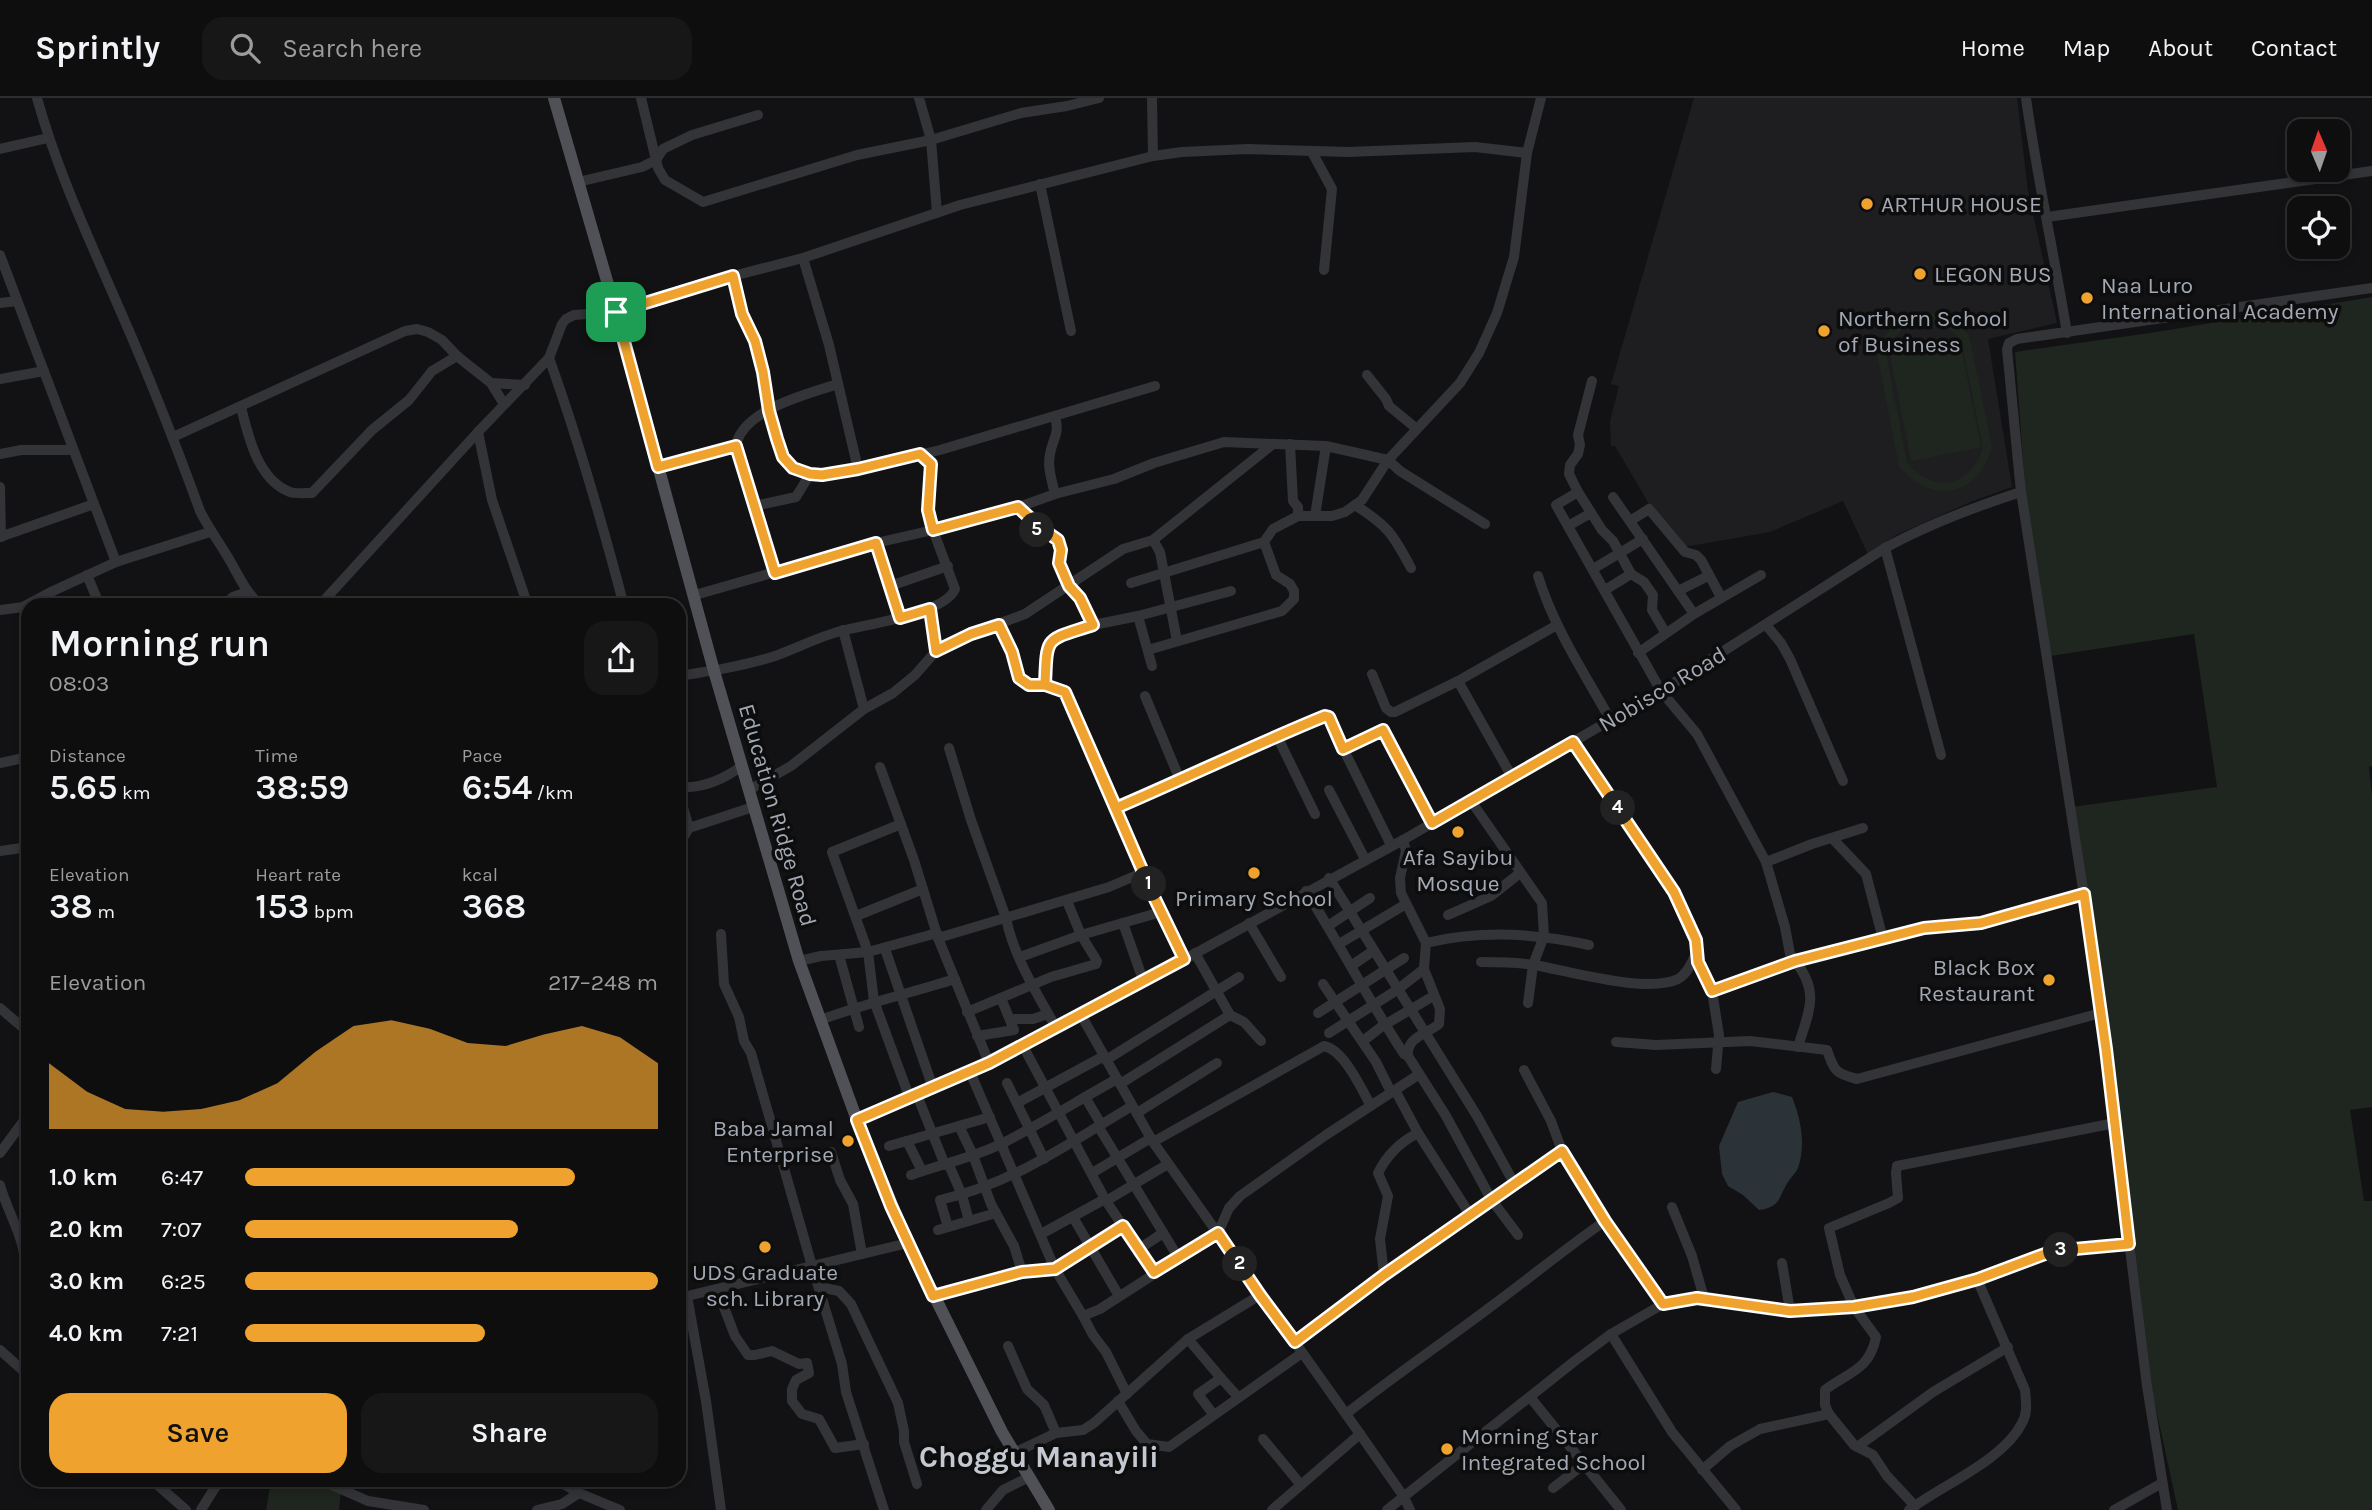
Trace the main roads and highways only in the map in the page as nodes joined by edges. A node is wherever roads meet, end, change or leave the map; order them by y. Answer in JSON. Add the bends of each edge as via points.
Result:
{"nodes":[{"id":1,"x":554,"y":98,"type":"edge"},
{"id":2,"x":1049,"y":1510,"type":"edge"}],
"edges":[{"from":1,"to":2,"type":"main road","name":"Education Ridge Road","via":[[799,961],[908,1243],[978,1386]]}]}
